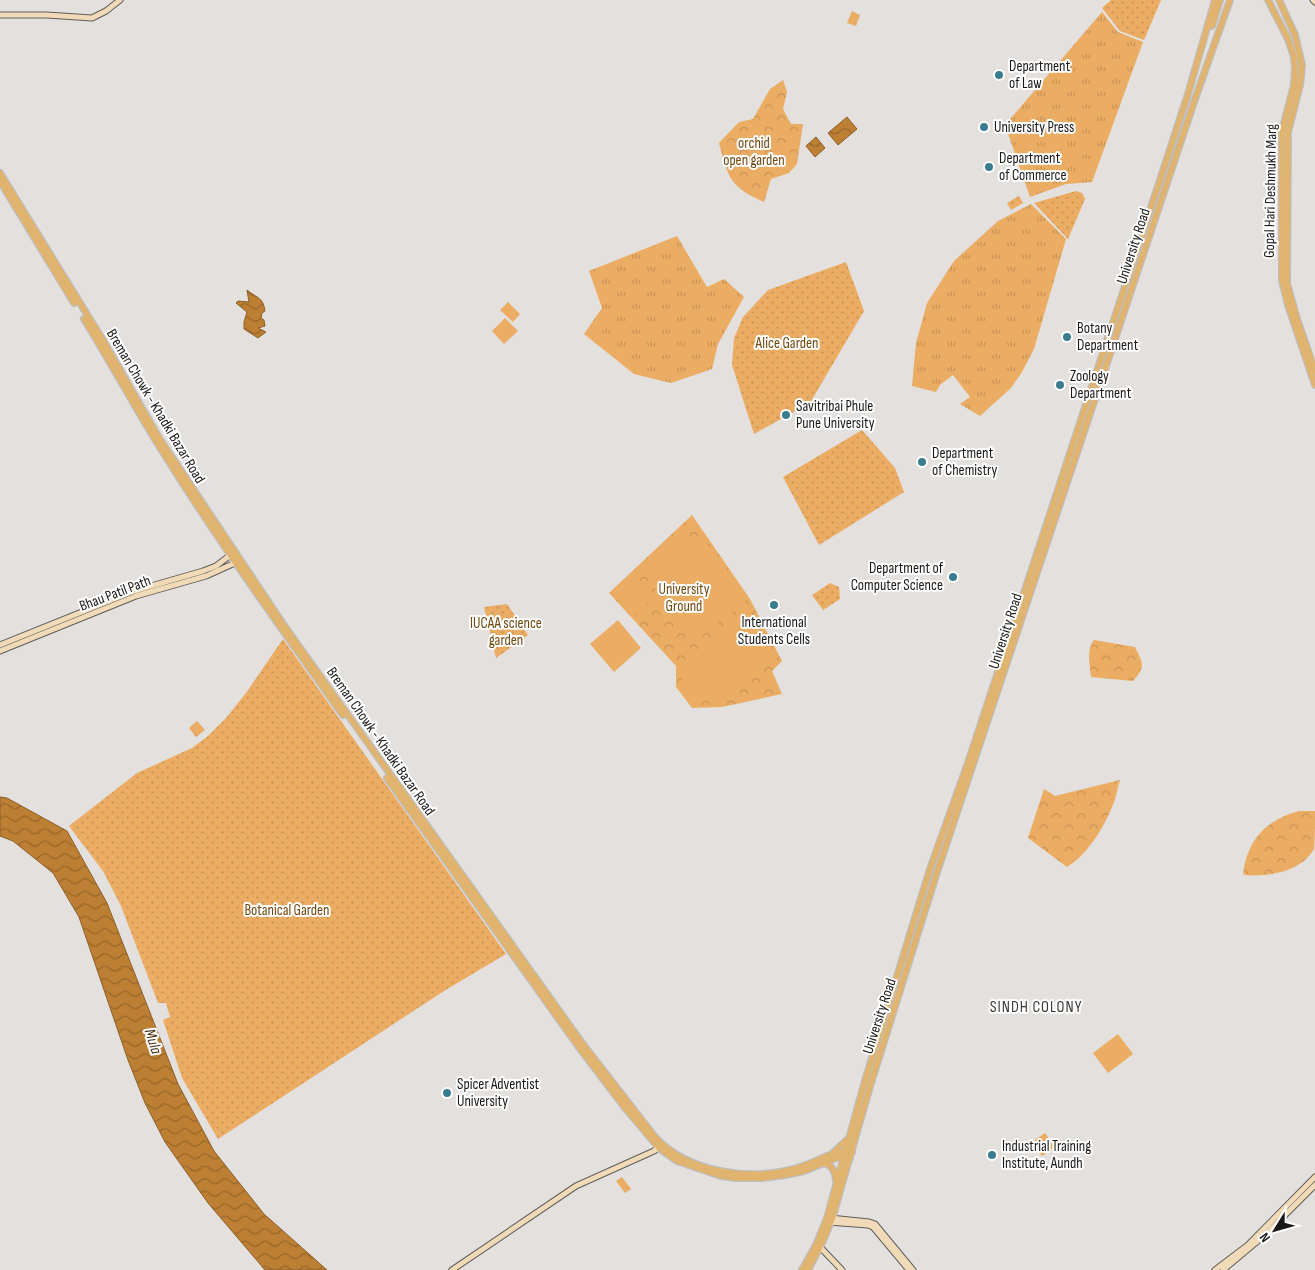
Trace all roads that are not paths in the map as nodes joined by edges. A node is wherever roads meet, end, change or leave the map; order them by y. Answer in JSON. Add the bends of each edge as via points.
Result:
{"nodes":[{"id":1,"x":120,"y":0,"type":"edge"},
{"id":2,"x":1215,"y":0,"type":"edge"},
{"id":3,"x":1220,"y":0,"type":"edge"},
{"id":4,"x":1230,"y":0,"type":"edge"},
{"id":5,"x":1269,"y":0,"type":"edge"},
{"id":6,"x":1278,"y":3,"type":"edge"},
{"id":7,"x":0,"y":15,"type":"edge"},
{"id":8,"x":1277,"y":17,"type":"junction"},
{"id":9,"x":1293,"y":30,"type":"junction"},
{"id":10,"x":1286,"y":34,"type":"junction"},
{"id":11,"x":1189,"y":90,"type":"junction"},
{"id":12,"x":1284,"y":157,"type":"junction"},
{"id":13,"x":0,"y":173,"type":"edge"},
{"id":14,"x":1162,"y":174,"type":"junction"},
{"id":15,"x":1169,"y":176,"type":"junction"},
{"id":16,"x":0,"y":180,"type":"edge"},
{"id":17,"x":78,"y":305,"type":"junction"},
{"id":18,"x":1313,"y":369,"type":"edge"},
{"id":19,"x":1315,"y":386,"type":"edge"},
{"id":20,"x":233,"y":553,"type":"junction"},
{"id":21,"x":238,"y":561,"type":"junction"},
{"id":22,"x":171,"y":583,"type":"junction"},
{"id":23,"x":0,"y":645,"type":"edge"},
{"id":24,"x":0,"y":651,"type":"edge"},
{"id":25,"x":848,"y":1139,"type":"junction"},
{"id":26,"x":660,"y":1146,"type":"junction"},
{"id":27,"x":832,"y":1155,"type":"junction"},
{"id":28,"x":848,"y":1155,"type":"junction"},
{"id":29,"x":824,"y":1163,"type":"junction"},
{"id":30,"x":722,"y":1174,"type":"junction"},
{"id":31,"x":1315,"y":1177,"type":"edge"},
{"id":32,"x":837,"y":1183,"type":"junction"},
{"id":33,"x":1315,"y":1185,"type":"edge"},
{"id":34,"x":829,"y":1220,"type":"junction"},
{"id":35,"x":818,"y":1246,"type":"junction"},
{"id":36,"x":452,"y":1270,"type":"edge"},
{"id":37,"x":802,"y":1270,"type":"edge"},
{"id":38,"x":808,"y":1270,"type":"edge"},
{"id":39,"x":842,"y":1270,"type":"edge"},
{"id":40,"x":909,"y":1270,"type":"edge"},
{"id":41,"x":913,"y":1270,"type":"edge"},
{"id":42,"x":1215,"y":1270,"type":"edge"},
{"id":43,"x":1223,"y":1270,"type":"edge"}],
"edges":[{"from":1,"to":7,"type":"main road","via":[[92,18]]},
{"from":2,"to":11,"type":"main road","name":"University Road"},
{"from":3,"to":11,"type":"main road"},
{"from":4,"to":15,"type":"main road","name":"University Road"},
{"from":5,"to":6,"type":"main road"},
{"from":5,"to":8,"type":"main road","name":"Gopal Hari Deshmukh Marg"},
{"from":6,"to":8,"type":"main road"},
{"from":6,"to":9,"type":"main road","name":"Gopal Hari Deshmukh Marg"},
{"from":8,"to":10,"type":"main road","name":"Gopal Hari Deshmukh Marg"},
{"from":9,"to":10,"type":"main road"},
{"from":9,"to":12,"type":"main road","name":"Gopal Hari Deshmukh Marg","via":[[1299,46],[1302,75]]},
{"from":10,"to":12,"type":"main road","name":"Gopal Hari Deshmukh Marg","via":[[1295,68],[1282,131]]},
{"from":11,"to":14,"type":"main road","name":"University Road"},
{"from":12,"to":18,"type":"main road","name":"Gopal Hari Deshmukh Marg","via":[[1288,291]]},
{"from":13,"to":17,"type":"main road","name":"Breman Chowk - Khadki Bazar Road"},
{"from":14,"to":15,"type":"main road"},
{"from":14,"to":25,"type":"main road","name":"University Road","via":[[968,763],[930,868]]},
{"from":15,"to":28,"type":"main road","name":"University Road","via":[[937,872]]},
{"from":16,"to":17,"type":"main road","name":"Breman Chowk - Khadki Bazar Road"},
{"from":17,"to":20,"type":"main road","name":"Breman Chowk - Khadki Bazar Road","via":[[154,437]]},
{"from":18,"to":19,"type":"main road","name":"Gopal Hari Deshmukh Marg"},
{"from":20,"to":21,"type":"main road","name":"Breman Chowk - Khadki Bazar Road"},
{"from":20,"to":22,"type":"main road","name":"Bhau Patil Path","via":[[216,566]]},
{"from":21,"to":22,"type":"main road","name":"Bhau Patil Path","via":[[206,576]]},
{"from":21,"to":26,"type":"main road","name":"Breman Chowk - Khadki Bazar Road","via":[[381,766]]},
{"from":22,"to":23,"type":"main road","name":"Bhau Patil Path","via":[[134,591]]},
{"from":22,"to":24,"type":"main road","name":"Bhau Patil Path"},
{"from":25,"to":27,"type":"main road"},
{"from":25,"to":28,"type":"main road","name":"University Road"},
{"from":26,"to":30,"type":"main road","name":"Breman Chowk - Khadki Bazar Road"},
{"from":26,"to":36,"type":"main road","via":[[576,1186]]},
{"from":27,"to":28,"type":"main road","name":"Breman Chowk - Khadki Bazar Road"},
{"from":27,"to":30,"type":"main road","name":"Breman Chowk - Khadki Bazar Road","via":[[784,1171]]},
{"from":28,"to":29,"type":"main road","name":"Breman Chowk - Khadki Bazar Road"},
{"from":28,"to":32,"type":"main road","name":"University Road"},
{"from":28,"to":34,"type":"main road","name":"University Road"},
{"from":29,"to":30,"type":"main road","name":"Breman Chowk - Khadki Bazar Road","via":[[774,1177],[747,1178]]},
{"from":29,"to":32,"type":"main road","via":[[834,1169]]},
{"from":31,"to":42,"type":"main road","via":[[1248,1245]]},
{"from":32,"to":34,"type":"main road","name":"University Road"},
{"from":33,"to":43,"type":"main road","via":[[1266,1234]]},
{"from":34,"to":35,"type":"main road","name":"University Road"},
{"from":34,"to":40,"type":"main road","via":[[873,1227]]},
{"from":34,"to":41,"type":"main road","via":[[875,1224]]},
{"from":35,"to":37,"type":"main road","name":"University Road"},
{"from":35,"to":38,"type":"main road","name":"University Road"},
{"from":35,"to":39,"type":"main road"}]}
